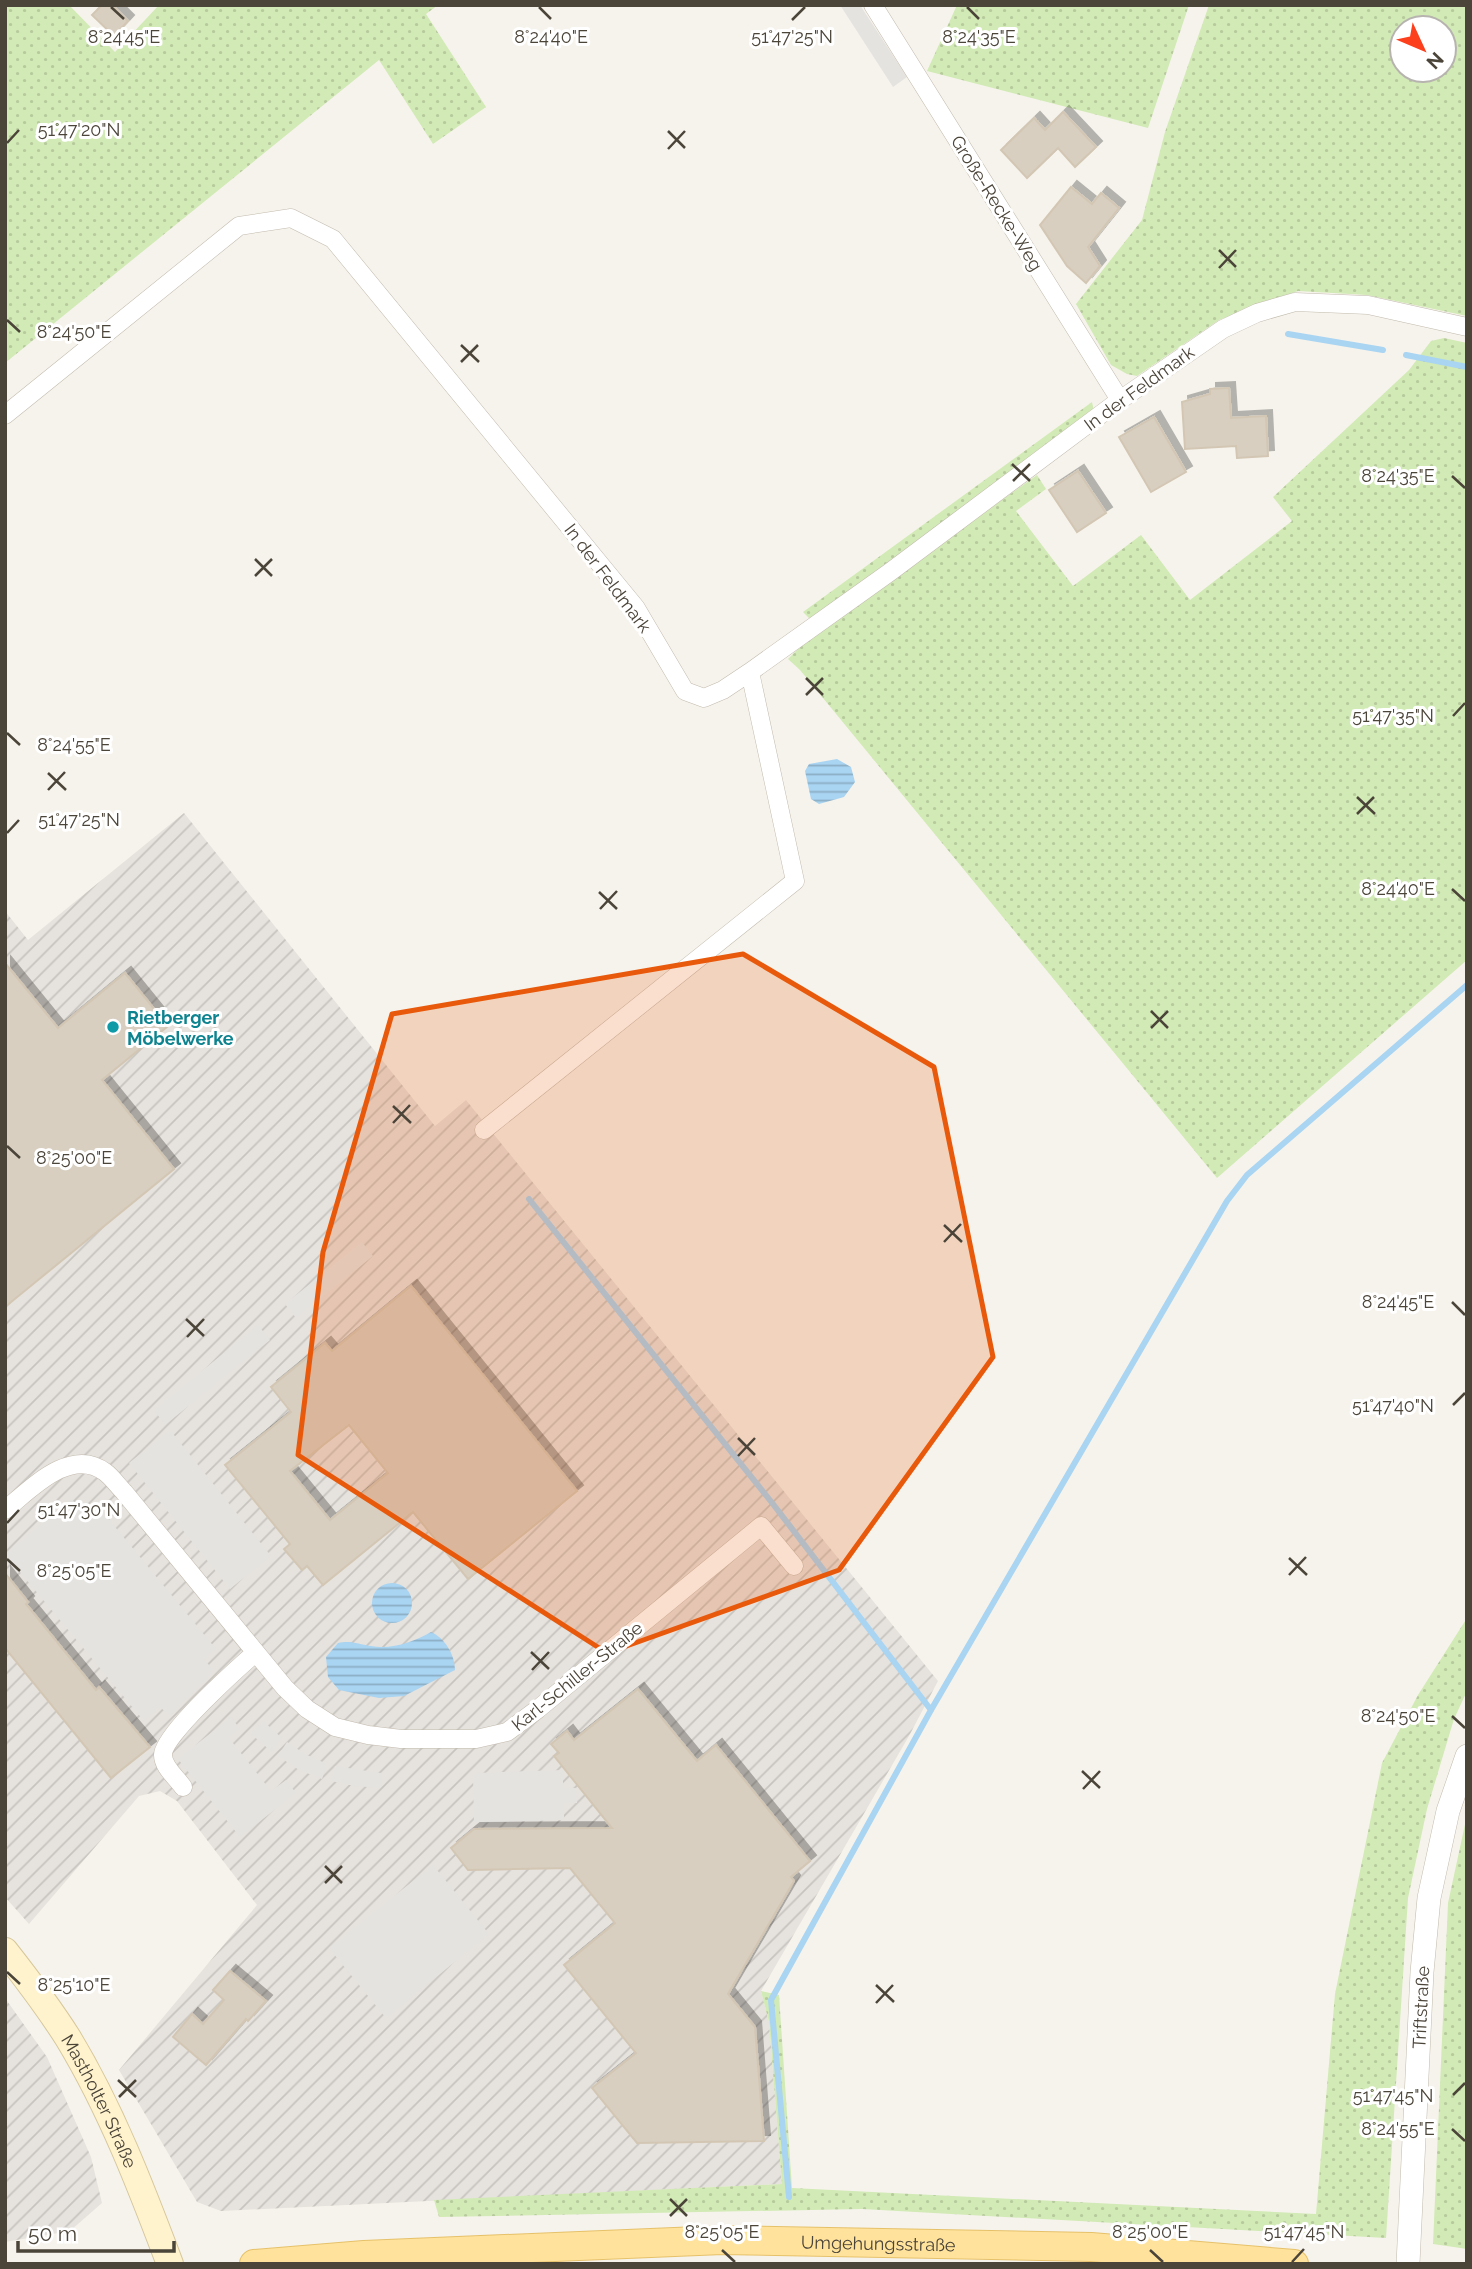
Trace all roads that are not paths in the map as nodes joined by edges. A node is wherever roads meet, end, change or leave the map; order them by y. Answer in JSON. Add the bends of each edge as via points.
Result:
{"nodes":[{"id":1,"x":873,"y":5,"type":"edge"},
{"id":2,"x":1467,"y":327,"type":"edge"},
{"id":3,"x":1120,"y":400,"type":"junction"},
{"id":4,"x":5,"y":415,"type":"edge"},
{"id":5,"x":750,"y":673,"type":"junction"},
{"id":6,"x":484,"y":1130,"type":"dead end"},
{"id":7,"x":5,"y":1510,"type":"edge"},
{"id":8,"x":794,"y":1566,"type":"dead end"},
{"id":9,"x":255,"y":1653,"type":"junction"},
{"id":10,"x":1467,"y":1756,"type":"edge"},
{"id":11,"x":183,"y":1787,"type":"dead end"},
{"id":12,"x":5,"y":1951,"type":"edge"},
{"id":13,"x":170,"y":2264,"type":"edge"},
{"id":14,"x":254,"y":2264,"type":"edge"},
{"id":15,"x":1294,"y":2264,"type":"edge"},
{"id":16,"x":1408,"y":2264,"type":"edge"}],
"edges":[{"from":1,"to":3,"type":"street","name":"Große-Recke-Weg"},
{"from":2,"to":3,"type":"street","name":"In der Feldmark","via":[[1368,305],[1295,302],[1223,329]]},
{"from":3,"to":5,"type":"street","name":"In der Feldmark"},
{"from":4,"to":5,"type":"street","name":"In der Feldmark","via":[[239,226],[291,218],[333,239],[636,608],[685,691],[704,698]]},
{"from":5,"to":6,"type":"street","via":[[795,881]]},
{"from":7,"to":9,"type":"street","name":"Karl-Schiller-Straße","via":[[69,1465],[103,1471]]},
{"from":8,"to":9,"type":"street","name":"Karl-Schiller-Straße","via":[[761,1526],[538,1709],[507,1732],[476,1739],[401,1739],[335,1727],[307,1709]]},
{"from":9,"to":11,"type":"street","via":[[166,1742],[162,1756]]},
{"from":10,"to":16,"type":"street","name":"Triftstraße","via":[[1448,1811],[1430,1898],[1422,1972]]},
{"from":12,"to":13,"type":"main road","name":"Mastholter Straße","via":[[74,2049],[122,2141]]},
{"from":14,"to":15,"type":"main road","name":"Umgehungsstraße","via":[[722,2240],[1091,2247]]}]}
